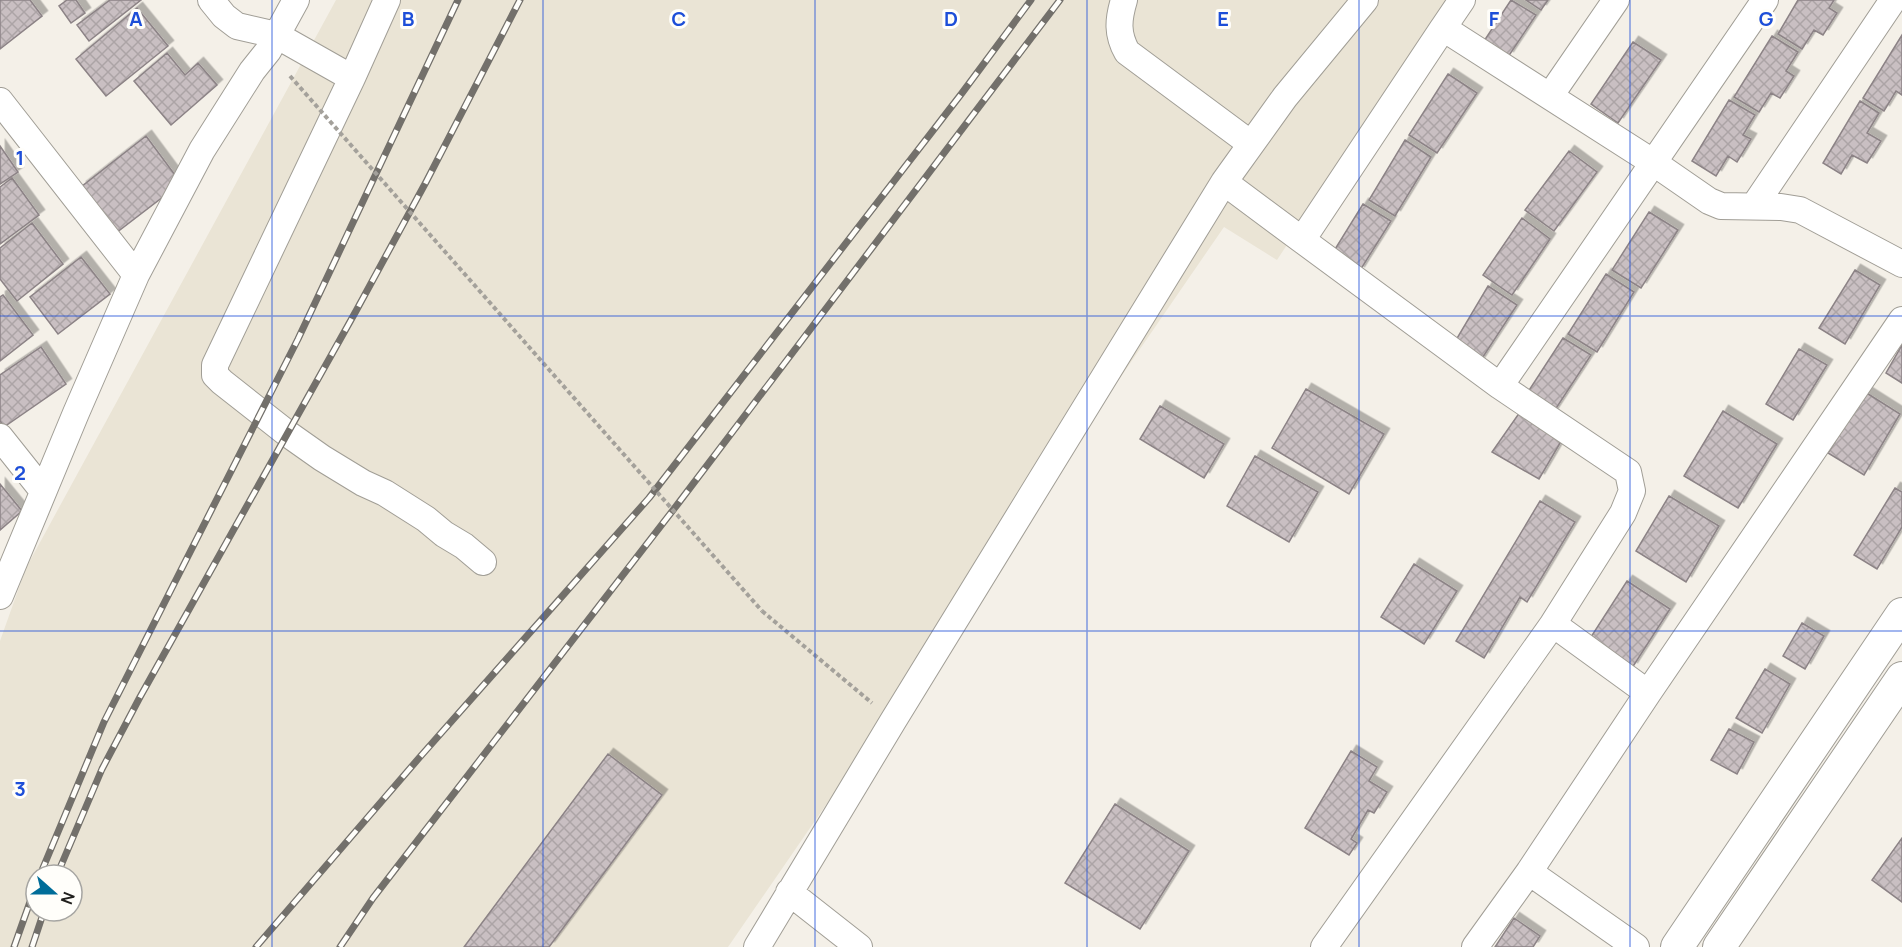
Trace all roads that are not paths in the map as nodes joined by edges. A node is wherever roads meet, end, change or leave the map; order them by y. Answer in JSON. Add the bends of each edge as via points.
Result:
{"nodes":[{"id":1,"x":211,"y":0,"type":"edge"},
{"id":2,"x":296,"y":0,"type":"edge"},
{"id":3,"x":387,"y":0,"type":"edge"},
{"id":4,"x":1124,"y":0,"type":"edge"},
{"id":5,"x":1365,"y":0,"type":"edge"},
{"id":6,"x":1462,"y":0,"type":"edge"},
{"id":7,"x":1616,"y":0,"type":"edge"},
{"id":8,"x":1765,"y":0,"type":"edge"},
{"id":9,"x":1893,"y":0,"type":"edge"},
{"id":10,"x":1443,"y":28,"type":"junction"},
{"id":11,"x":276,"y":35,"type":"junction"},
{"id":12,"x":352,"y":78,"type":"junction"},
{"id":13,"x":1550,"y":96,"type":"junction"},
{"id":14,"x":0,"y":100,"type":"edge"},
{"id":15,"x":1251,"y":144,"type":"junction"},
{"id":16,"x":1654,"y":163,"type":"junction"},
{"id":17,"x":1224,"y":182,"type":"junction"},
{"id":18,"x":1754,"y":206,"type":"junction"},
{"id":19,"x":1302,"y":240,"type":"junction"},
{"id":20,"x":1902,"y":264,"type":"edge"},
{"id":21,"x":136,"y":275,"type":"junction"},
{"id":22,"x":1902,"y":320,"type":"edge"},
{"id":23,"x":1500,"y":386,"type":"junction"},
{"id":24,"x":0,"y":437,"type":"edge"},
{"id":25,"x":43,"y":491,"type":"junction"},
{"id":26,"x":483,"y":562,"type":"dead end"},
{"id":27,"x":0,"y":596,"type":"edge"},
{"id":28,"x":1902,"y":614,"type":"edge"},
{"id":29,"x":1553,"y":624,"type":"junction"},
{"id":30,"x":1902,"y":678,"type":"edge"},
{"id":31,"x":1648,"y":693,"type":"junction"},
{"id":32,"x":1529,"y":872,"type":"junction"},
{"id":33,"x":789,"y":892,"type":"junction"},
{"id":34,"x":846,"y":943,"type":"edge"},
{"id":35,"x":757,"y":947,"type":"edge"},
{"id":36,"x":1324,"y":947,"type":"edge"},
{"id":37,"x":1475,"y":947,"type":"edge"},
{"id":38,"x":1636,"y":947,"type":"edge"},
{"id":39,"x":1677,"y":947,"type":"edge"},
{"id":40,"x":1719,"y":947,"type":"edge"}],
"edges":[{"from":1,"to":11,"type":"street","via":[[237,26]]},
{"from":2,"to":11,"type":"street"},
{"from":3,"to":12,"type":"street"},
{"from":4,"to":15,"type":"street","via":[[1118,22],[1127,52]]},
{"from":5,"to":15,"type":"street"},
{"from":6,"to":10,"type":"street"},
{"from":7,"to":13,"type":"street"},
{"from":8,"to":16,"type":"street"},
{"from":9,"to":18,"type":"street"},
{"from":10,"to":13,"type":"street"},
{"from":10,"to":19,"type":"street"},
{"from":11,"to":12,"type":"street"},
{"from":11,"to":21,"type":"street","via":[[202,150]]},
{"from":12,"to":26,"type":"street","via":[[215,365],[215,375],[322,458],[426,519]]},
{"from":13,"to":16,"type":"street"},
{"from":14,"to":21,"type":"street"},
{"from":15,"to":17,"type":"street"},
{"from":16,"to":18,"type":"street","via":[[1709,201],[1721,206]]},
{"from":16,"to":23,"type":"street"},
{"from":17,"to":19,"type":"street"},
{"from":17,"to":33,"type":"street"},
{"from":18,"to":20,"type":"street","via":[[1800,210]]},
{"from":19,"to":23,"type":"street"},
{"from":21,"to":25,"type":"street"},
{"from":22,"to":31,"type":"street"},
{"from":23,"to":29,"type":"street","via":[[1628,472],[1632,491],[1623,513]]},
{"from":24,"to":25,"type":"street"},
{"from":25,"to":27,"type":"street"},
{"from":28,"to":39,"type":"street"},
{"from":29,"to":31,"type":"street"},
{"from":29,"to":36,"type":"street"},
{"from":30,"to":40,"type":"street"},
{"from":31,"to":32,"type":"street"},
{"from":32,"to":37,"type":"street"},
{"from":32,"to":38,"type":"street"},
{"from":33,"to":34,"type":"street"},
{"from":33,"to":35,"type":"street"}]}
